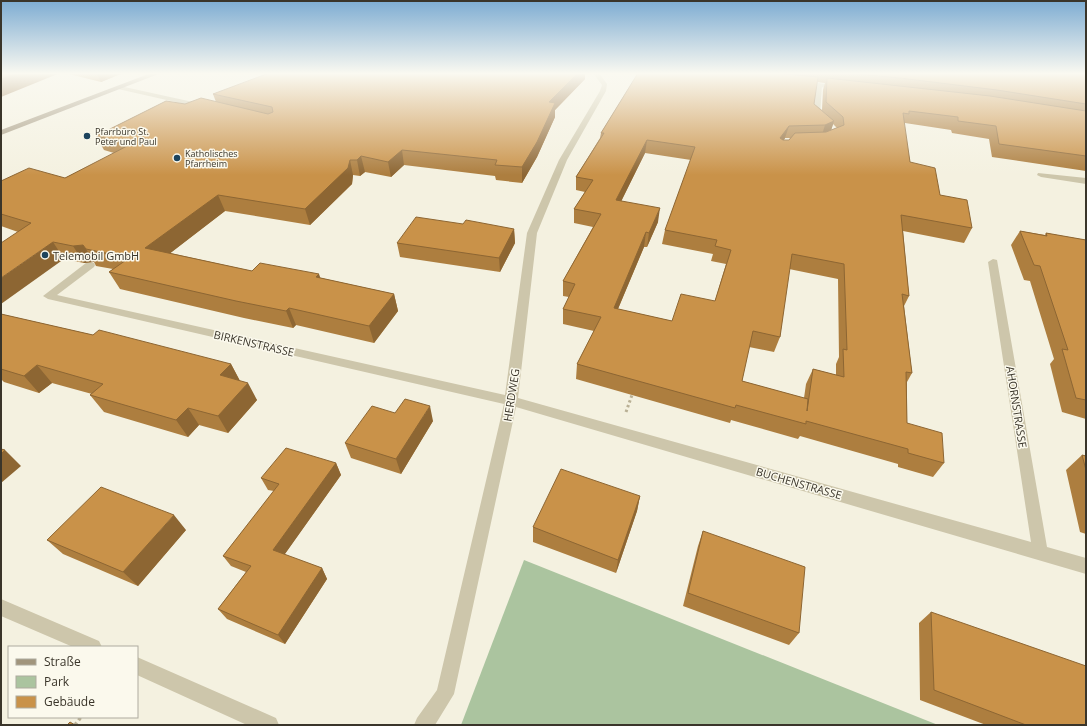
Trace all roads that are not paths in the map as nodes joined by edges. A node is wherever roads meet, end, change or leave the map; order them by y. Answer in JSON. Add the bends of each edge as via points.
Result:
{"nodes":[{"id":1,"x":69,"y":107,"type":"edge"},
{"id":2,"x":203,"y":107,"type":"edge"},
{"id":3,"x":595,"y":107,"type":"edge"},
{"id":4,"x":817,"y":107,"type":"edge"},
{"id":5,"x":212,"y":109,"type":"edge"},
{"id":6,"x":824,"y":123,"type":"edge"},
{"id":7,"x":1,"y":132,"type":"edge"},
{"id":8,"x":1041,"y":174,"type":"dead end"},
{"id":9,"x":1086,"y":181,"type":"edge"},
{"id":10,"x":993,"y":262,"type":"dead end"},
{"id":11,"x":90,"y":265,"type":"edge"},
{"id":12,"x":511,"y":401,"type":"junction"},
{"id":13,"x":1040,"y":552,"type":"junction"},
{"id":14,"x":1086,"y":566,"type":"edge"},
{"id":15,"x":1,"y":607,"type":"edge"},
{"id":16,"x":91,"y":646,"type":"edge"},
{"id":17,"x":138,"y":666,"type":"edge"},
{"id":18,"x":268,"y":725,"type":"edge"},
{"id":19,"x":424,"y":725,"type":"edge"}],
"edges":[{"from":1,"to":7,"type":"main road"},
{"from":2,"to":5,"type":"street"},
{"from":3,"to":12,"type":"street","name":"HERDWEG","via":[[563,160],[532,233]]},
{"from":4,"to":6,"type":"street","via":[[816,116]]},
{"from":8,"to":9,"type":"street"},
{"from":10,"to":13,"type":"street","name":"AHORNSTRASSE"},
{"from":11,"to":12,"type":"street","name":"BIRKENSTRASSE","via":[[48,296]]},
{"from":12,"to":13,"type":"street","name":"BUCHENSTRASSE"},
{"from":12,"to":19,"type":"street","name":"HERDWEG","via":[[445,694]]},
{"from":13,"to":14,"type":"street","name":"BUCHENSTRASSE"},
{"from":15,"to":16,"type":"street"},
{"from":17,"to":18,"type":"street"}]}
